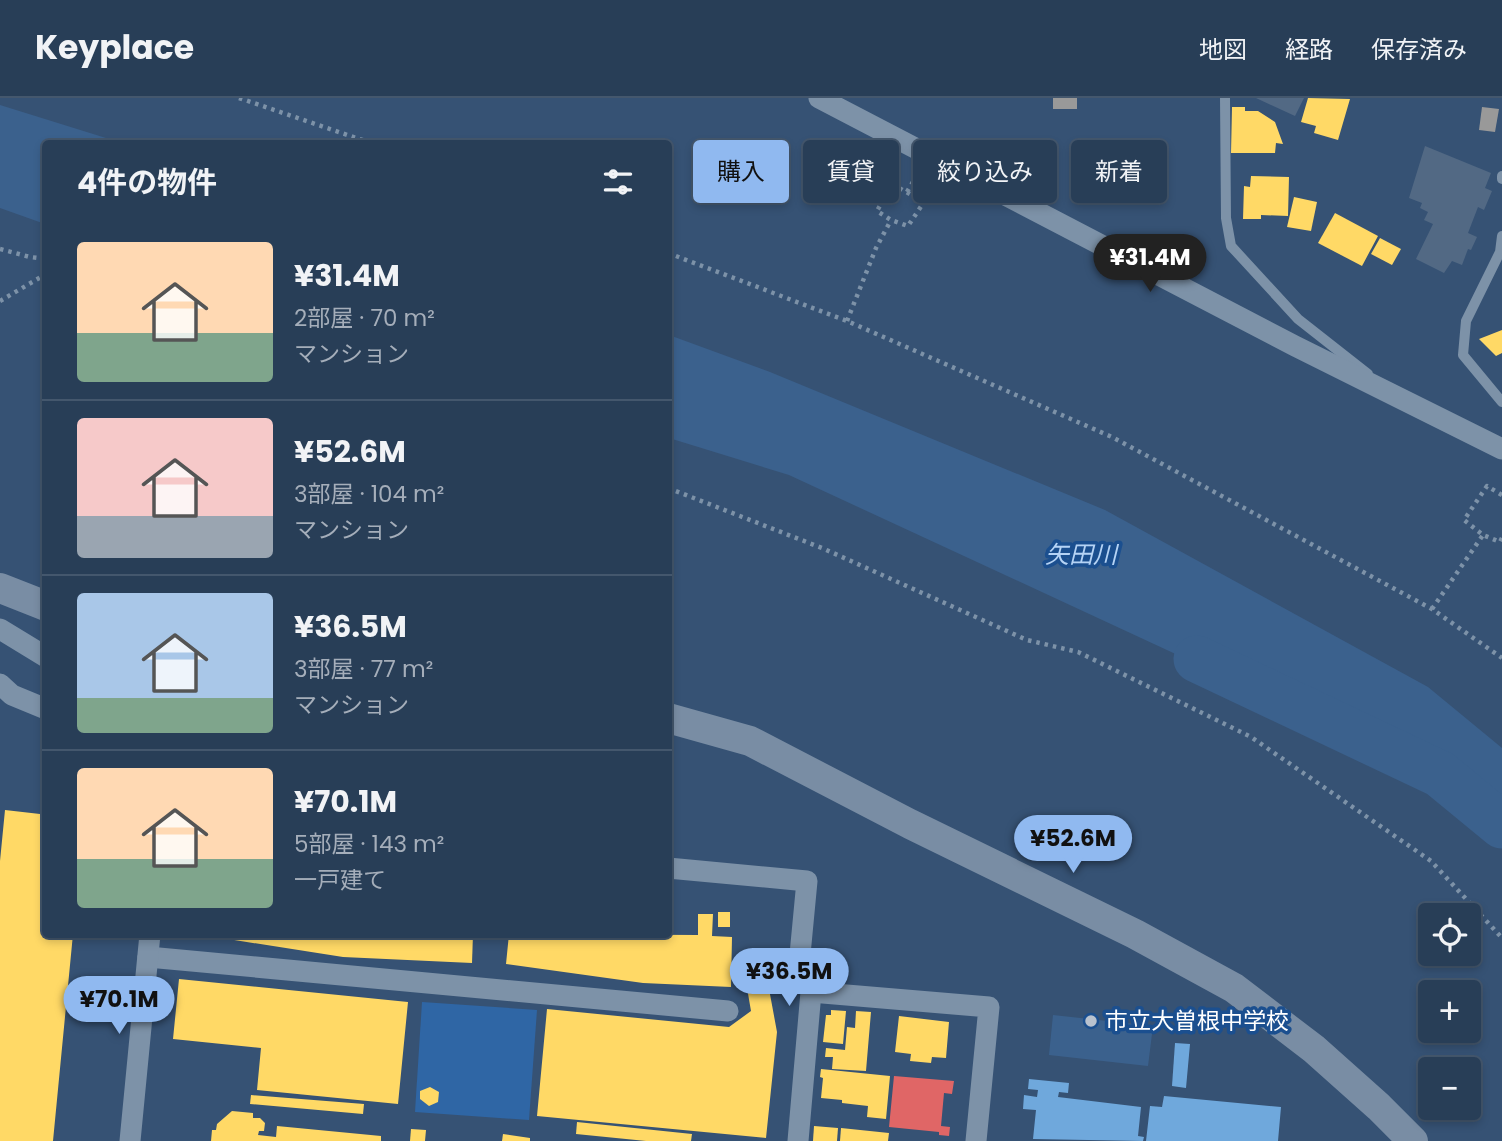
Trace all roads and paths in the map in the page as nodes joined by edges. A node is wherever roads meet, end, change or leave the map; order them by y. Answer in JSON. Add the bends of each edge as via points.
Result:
{"nodes":[{"id":1,"x":239,"y":98,"type":"edge"},
{"id":2,"x":819,"y":98,"type":"edge"},
{"id":3,"x":1225,"y":98,"type":"edge"},
{"id":4,"x":362,"y":140,"type":"edge"},
{"id":5,"x":911,"y":186,"type":"dead end"},
{"id":6,"x":907,"y":192,"type":"junction"},
{"id":7,"x":891,"y":220,"type":"junction"},
{"id":8,"x":1502,"y":236,"type":"edge"},
{"id":9,"x":0,"y":249,"type":"edge"},
{"id":10,"x":672,"y":255,"type":"edge"},
{"id":11,"x":42,"y":258,"type":"edge"},
{"id":12,"x":42,"y":276,"type":"edge"},
{"id":13,"x":0,"y":302,"type":"edge"},
{"id":14,"x":847,"y":321,"type":"junction"},
{"id":15,"x":1398,"y":397,"type":"junction"},
{"id":16,"x":1502,"y":402,"type":"edge"},
{"id":17,"x":1502,"y":449,"type":"edge"},
{"id":18,"x":672,"y":490,"type":"edge"},
{"id":19,"x":1502,"y":495,"type":"edge"},
{"id":20,"x":1483,"y":535,"type":"junction"},
{"id":21,"x":1502,"y":538,"type":"edge"},
{"id":22,"x":0,"y":589,"type":"edge"},
{"id":23,"x":42,"y":605,"type":"edge"},
{"id":24,"x":1432,"y":610,"type":"junction"},
{"id":25,"x":0,"y":629,"type":"edge"},
{"id":26,"x":42,"y":655,"type":"edge"},
{"id":27,"x":1502,"y":658,"type":"edge"},
{"id":28,"x":0,"y":684,"type":"edge"},
{"id":29,"x":42,"y":707,"type":"edge"},
{"id":30,"x":672,"y":719,"type":"edge"},
{"id":31,"x":672,"y":868,"type":"edge"},
{"id":32,"x":150,"y":938,"type":"edge"},
{"id":33,"x":1502,"y":938,"type":"edge"},
{"id":34,"x":148,"y":957,"type":"junction"},
{"id":35,"x":811,"y":992,"type":"junction"},
{"id":36,"x":727,"y":1012,"type":"dead end"},
{"id":37,"x":130,"y":1141,"type":"edge"},
{"id":38,"x":798,"y":1141,"type":"edge"},
{"id":39,"x":976,"y":1141,"type":"edge"},
{"id":40,"x":1413,"y":1141,"type":"edge"}],
"edges":[{"from":1,"to":4,"type":"path"},
{"from":2,"to":15,"type":"street"},
{"from":3,"to":15,"type":"lane","via":[[1226,218],[1231,246],[1298,320]]},
{"from":5,"to":6,"type":"path"},
{"from":6,"to":7,"type":"path","via":[[892,184],[877,211]]},
{"from":6,"to":7,"type":"path","via":[[924,202],[908,226]]},
{"from":7,"to":14,"type":"path"},
{"from":8,"to":16,"type":"lane","via":[[1500,252],[1466,321],[1463,355]]},
{"from":9,"to":11,"type":"path"},
{"from":10,"to":14,"type":"path"},
{"from":12,"to":13,"type":"path"},
{"from":14,"to":24,"type":"path","via":[[1112,437]]},
{"from":15,"to":17,"type":"street"},
{"from":18,"to":33,"type":"path","via":[[822,548],[1027,640],[1078,652],[1251,737],[1431,861]]},
{"from":19,"to":20,"type":"path","via":[[1487,486],[1464,520]]},
{"from":20,"to":21,"type":"path","via":[[1500,542]]},
{"from":20,"to":24,"type":"path"},
{"from":22,"to":23,"type":"street"},
{"from":24,"to":27,"type":"path"},
{"from":25,"to":26,"type":"street"},
{"from":28,"to":29,"type":"street","via":[[12,695]]},
{"from":30,"to":40,"type":"street","via":[[750,741],[1135,933],[1234,988],[1314,1049]]},
{"from":31,"to":35,"type":"street","via":[[807,881],[799,965]]},
{"from":32,"to":34,"type":"street"},
{"from":34,"to":36,"type":"street"},
{"from":34,"to":37,"type":"street"},
{"from":35,"to":38,"type":"street"},
{"from":35,"to":39,"type":"street","via":[[989,1007]]}]}
